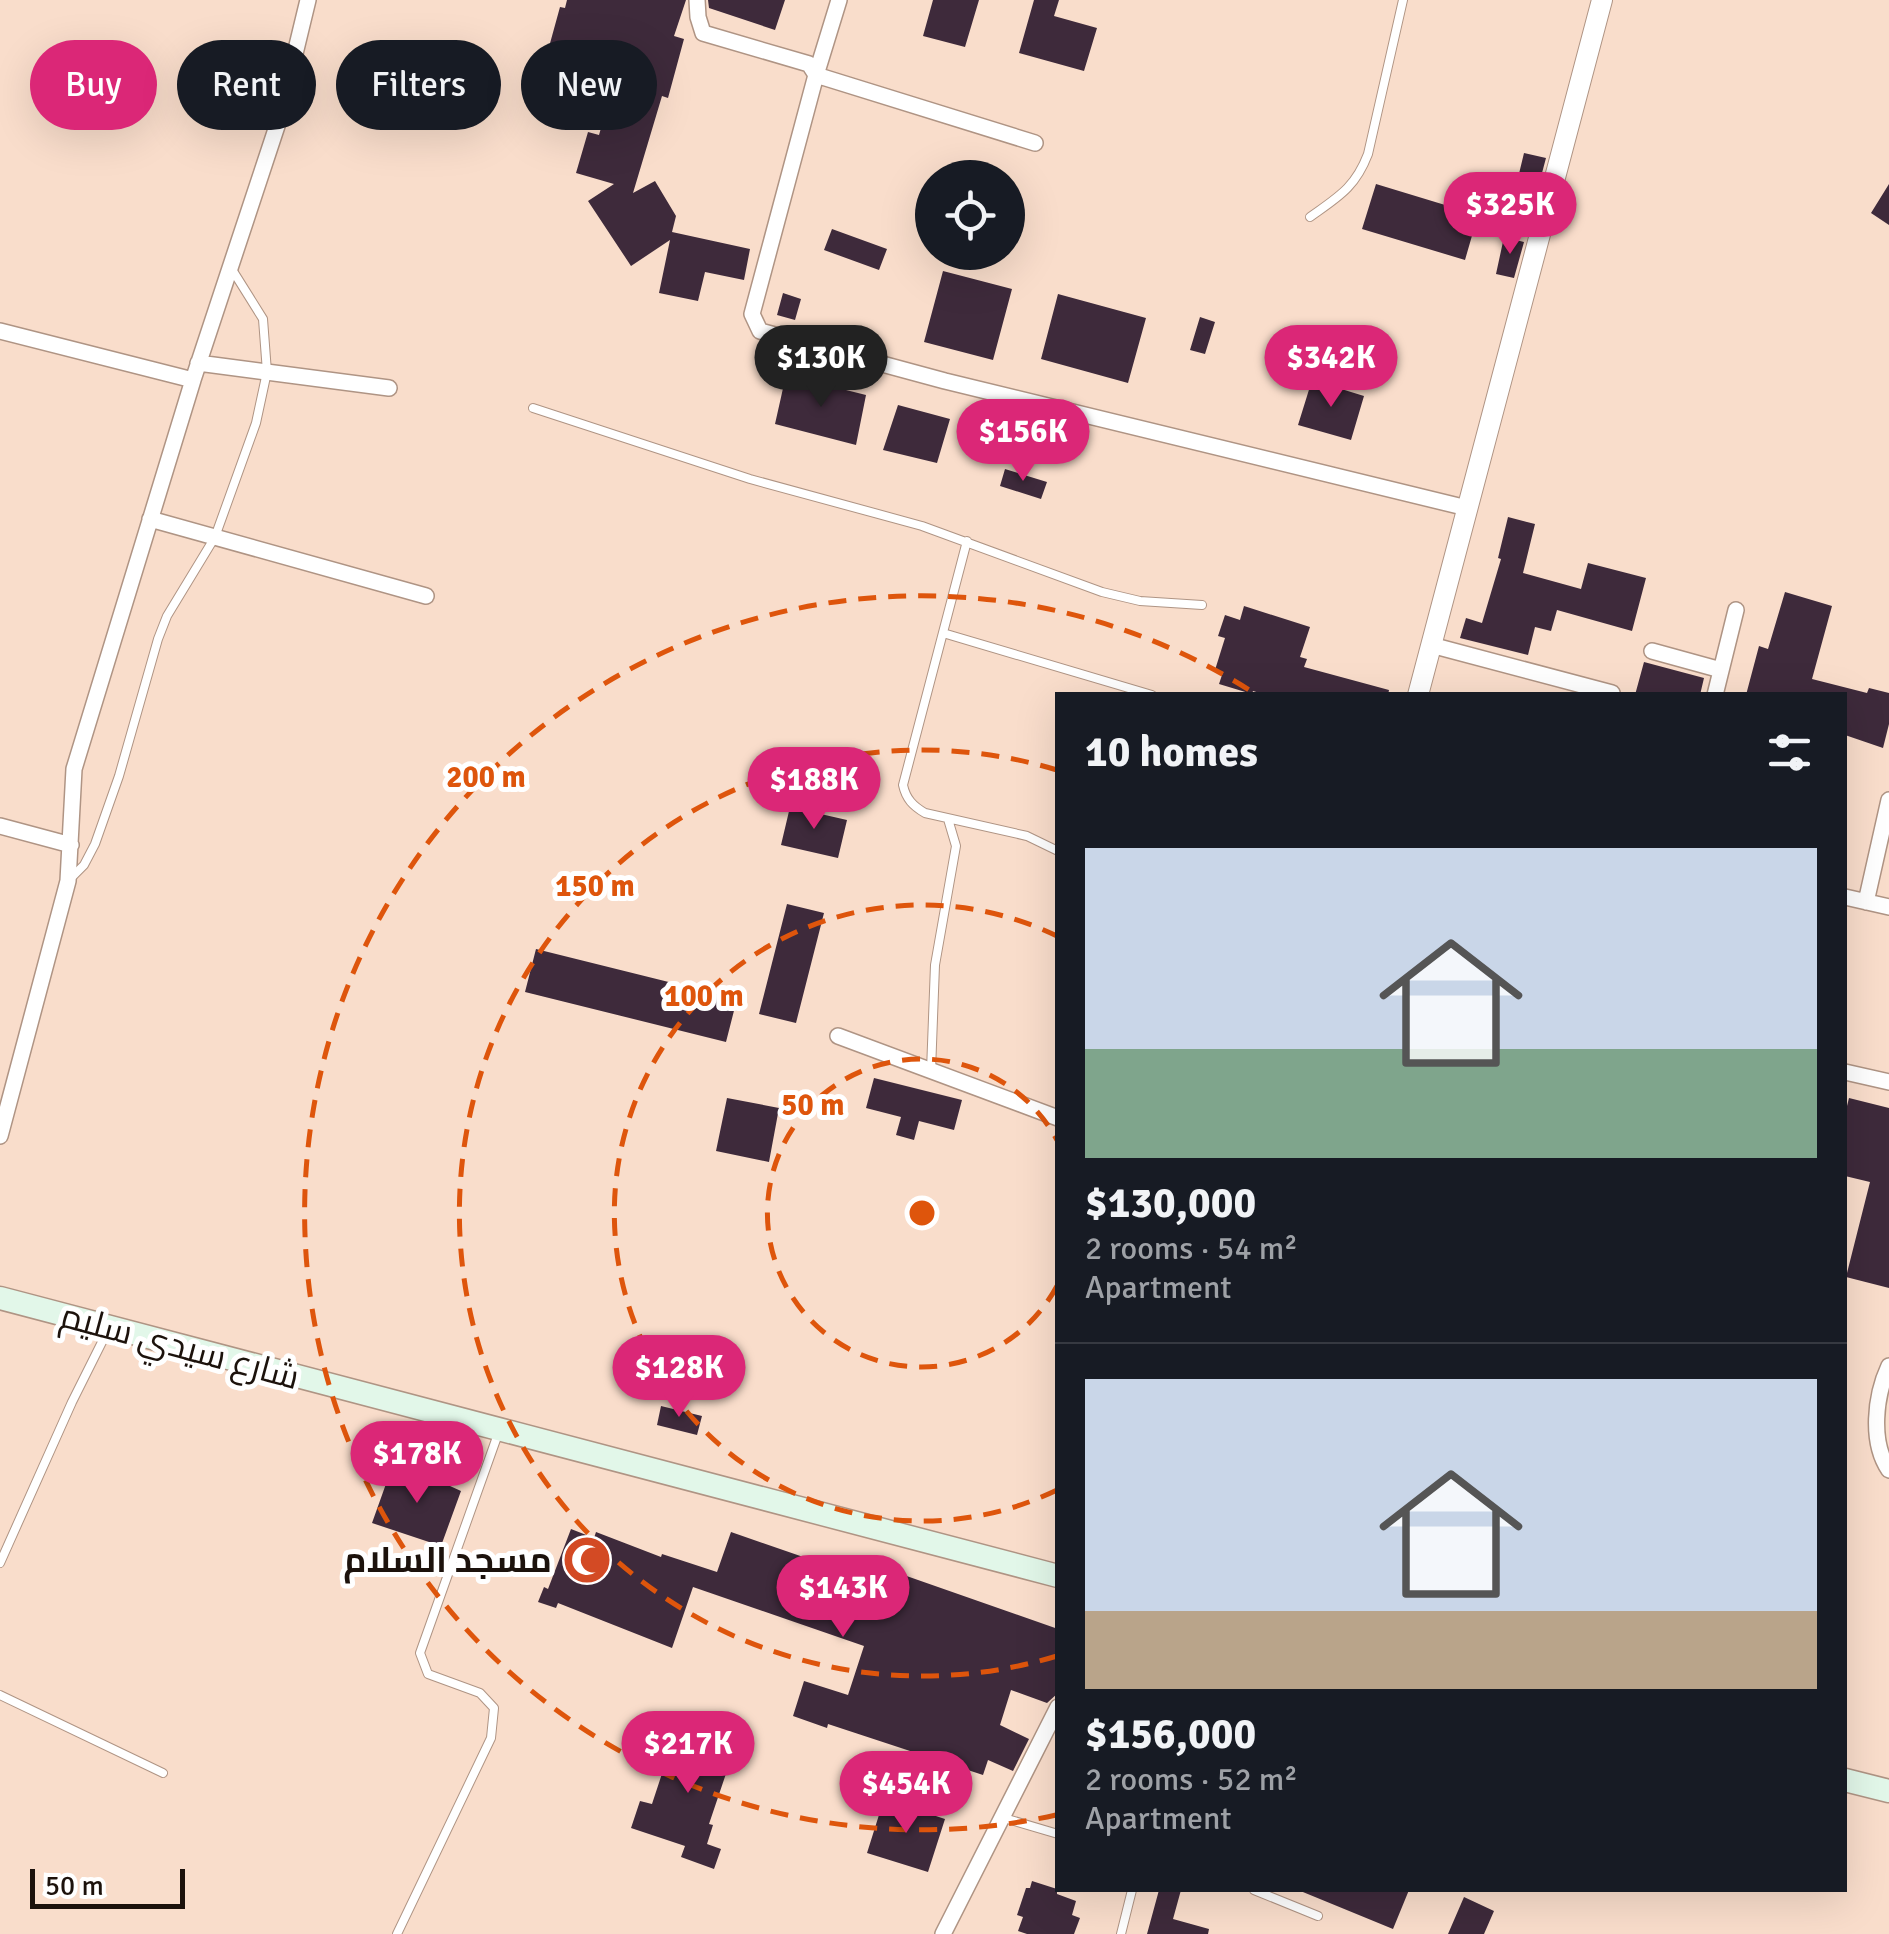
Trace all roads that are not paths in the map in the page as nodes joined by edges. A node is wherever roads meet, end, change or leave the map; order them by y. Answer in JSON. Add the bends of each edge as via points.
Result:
{"nodes":[{"id":1,"x":308,"y":0,"type":"edge"},
{"id":2,"x":697,"y":0,"type":"edge"},
{"id":3,"x":839,"y":0,"type":"edge"},
{"id":4,"x":1403,"y":0,"type":"edge"},
{"id":5,"x":1602,"y":0,"type":"edge"},
{"id":6,"x":816,"y":75,"type":"junction"},
{"id":7,"x":1035,"y":143,"type":"dead end"},
{"id":8,"x":1310,"y":218,"type":"dead end"},
{"id":9,"x":230,"y":267,"type":"junction"},
{"id":10,"x":0,"y":331,"type":"edge"},
{"id":11,"x":195,"y":371,"type":"junction"},
{"id":12,"x":268,"y":372,"type":"junction"},
{"id":13,"x":389,"y":388,"type":"dead end"},
{"id":14,"x":533,"y":408,"type":"dead end"},
{"id":15,"x":1467,"y":508,"type":"junction"},
{"id":16,"x":150,"y":519,"type":"junction"},
{"id":17,"x":215,"y":537,"type":"junction"},
{"id":18,"x":968,"y":541,"type":"junction"},
{"id":19,"x":426,"y":596,"type":"dead end"},
{"id":20,"x":1202,"y":605,"type":"dead end"},
{"id":21,"x":1736,"y":610,"type":"dead end"},
{"id":22,"x":943,"y":633,"type":"junction"},
{"id":23,"x":1431,"y":645,"type":"junction"},
{"id":24,"x":1652,"y":652,"type":"dead end"},
{"id":25,"x":1721,"y":670,"type":"junction"},
{"id":26,"x":1142,"y":692,"type":"edge"},
{"id":27,"x":1419,"y":692,"type":"edge"},
{"id":28,"x":1608,"y":692,"type":"edge"},
{"id":29,"x":1716,"y":692,"type":"edge"},
{"id":30,"x":1889,"y":800,"type":"edge"},
{"id":31,"x":948,"y":819,"type":"junction"},
{"id":32,"x":0,"y":826,"type":"edge"},
{"id":33,"x":71,"y":845,"type":"junction"},
{"id":34,"x":1055,"y":850,"type":"edge"},
{"id":35,"x":68,"y":881,"type":"junction"},
{"id":36,"x":1847,"y":898,"type":"edge"},
{"id":37,"x":1866,"y":902,"type":"junction"},
{"id":38,"x":1889,"y":908,"type":"edge"},
{"id":39,"x":838,"y":1036,"type":"dead end"},
{"id":40,"x":931,"y":1071,"type":"junction"},
{"id":41,"x":1847,"y":1072,"type":"edge"},
{"id":42,"x":1889,"y":1082,"type":"edge"},
{"id":43,"x":1055,"y":1117,"type":"edge"},
{"id":44,"x":0,"y":1136,"type":"edge"},
{"id":45,"x":0,"y":1298,"type":"edge"},
{"id":46,"x":109,"y":1328,"type":"junction"},
{"id":47,"x":1889,"y":1366,"type":"edge"},
{"id":48,"x":500,"y":1430,"type":"junction"},
{"id":49,"x":1889,"y":1470,"type":"edge"},
{"id":50,"x":0,"y":1563,"type":"edge"},
{"id":51,"x":1055,"y":1575,"type":"edge"},
{"id":52,"x":0,"y":1694,"type":"edge"},
{"id":53,"x":1055,"y":1713,"type":"edge"},
{"id":54,"x":163,"y":1772,"type":"dead end"},
{"id":55,"x":1847,"y":1780,"type":"edge"},
{"id":56,"x":1889,"y":1791,"type":"edge"},
{"id":57,"x":1004,"y":1818,"type":"junction"},
{"id":58,"x":1055,"y":1833,"type":"edge"},
{"id":59,"x":1132,"y":1892,"type":"edge"},
{"id":60,"x":1259,"y":1892,"type":"edge"},
{"id":61,"x":1318,"y":1916,"type":"dead end"},
{"id":62,"x":397,"y":1934,"type":"edge"},
{"id":63,"x":943,"y":1934,"type":"edge"},
{"id":64,"x":1121,"y":1934,"type":"edge"}],
"edges":[{"from":1,"to":9,"type":"street","via":[[279,120]]},
{"from":2,"to":6,"type":"street","via":[[703,33],[809,64]]},
{"from":3,"to":6,"type":"street"},
{"from":4,"to":8,"type":"lane","via":[[1359,176]]},
{"from":5,"to":15,"type":"street"},
{"from":6,"to":7,"type":"street"},
{"from":6,"to":15,"type":"street","via":[[752,314],[760,331]]},
{"from":9,"to":11,"type":"street"},
{"from":9,"to":12,"type":"lane","via":[[263,319]]},
{"from":10,"to":11,"type":"street"},
{"from":11,"to":12,"type":"street"},
{"from":11,"to":16,"type":"street"},
{"from":12,"to":13,"type":"street"},
{"from":12,"to":17,"type":"lane"},
{"from":14,"to":18,"type":"lane"},
{"from":15,"to":23,"type":"street"},
{"from":16,"to":17,"type":"street"},
{"from":16,"to":33,"type":"street","via":[[74,769]]},
{"from":17,"to":19,"type":"street"},
{"from":17,"to":35,"type":"lane","via":[[168,616],[95,844]]},
{"from":18,"to":20,"type":"lane","via":[[1102,592]]},
{"from":18,"to":22,"type":"lane"},
{"from":21,"to":25,"type":"street"},
{"from":22,"to":26,"type":"lane"},
{"from":22,"to":31,"type":"lane","via":[[903,785],[912,806]]},
{"from":23,"to":27,"type":"street"},
{"from":23,"to":28,"type":"street"},
{"from":24,"to":25,"type":"street"},
{"from":25,"to":29,"type":"street"},
{"from":30,"to":37,"type":"street"},
{"from":31,"to":34,"type":"lane","via":[[1027,836]]},
{"from":31,"to":40,"type":"lane","via":[[956,846],[935,965]]},
{"from":32,"to":33,"type":"street"},
{"from":33,"to":35,"type":"street"},
{"from":35,"to":44,"type":"street"},
{"from":36,"to":37,"type":"street"},
{"from":37,"to":38,"type":"street"},
{"from":39,"to":40,"type":"street"},
{"from":40,"to":43,"type":"street"},
{"from":41,"to":42,"type":"street"},
{"from":45,"to":46,"type":"main road","name":"شارع سيدي سليم"},
{"from":46,"to":48,"type":"main road","name":"شارع سيدي سليم"},
{"from":46,"to":50,"type":"lane"},
{"from":47,"to":49,"type":"street","via":[[1878,1401],[1878,1441]]},
{"from":48,"to":51,"type":"main road","name":"شارع سيدي سليم"},
{"from":48,"to":62,"type":"lane","via":[[420,1653],[428,1674],[480,1693],[494,1708],[491,1738]]},
{"from":52,"to":54,"type":"lane"},
{"from":53,"to":57,"type":"street"},
{"from":55,"to":56,"type":"main road"},
{"from":57,"to":58,"type":"lane"},
{"from":57,"to":63,"type":"street"},
{"from":59,"to":64,"type":"lane"},
{"from":60,"to":61,"type":"lane"}]}
